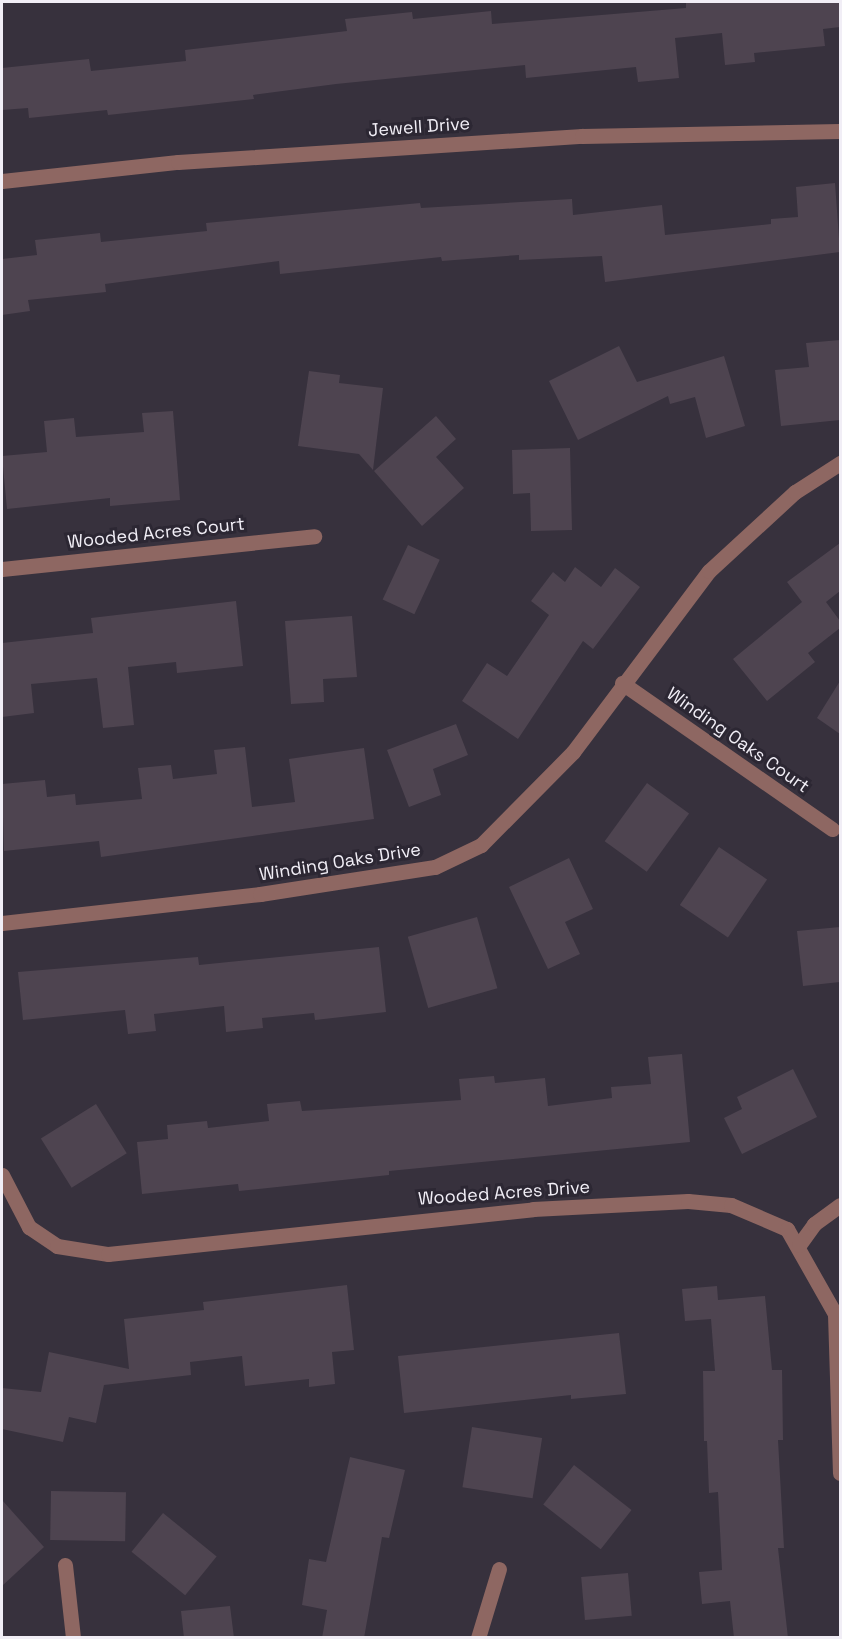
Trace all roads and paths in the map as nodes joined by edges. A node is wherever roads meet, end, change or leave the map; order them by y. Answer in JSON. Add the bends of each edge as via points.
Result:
{"nodes":[{"id":1,"x":840,"y":131,"type":"edge"},
{"id":2,"x":2,"y":181,"type":"edge"},
{"id":3,"x":840,"y":463,"type":"edge"},
{"id":4,"x":314,"y":536,"type":"dead end"},
{"id":5,"x":2,"y":569,"type":"edge"},
{"id":6,"x":622,"y":683,"type":"junction"},
{"id":7,"x":832,"y":829,"type":"dead end"},
{"id":8,"x":2,"y":923,"type":"edge"},
{"id":9,"x":2,"y":1174,"type":"edge"},
{"id":10,"x":840,"y":1205,"type":"edge"},
{"id":11,"x":799,"y":1245,"type":"junction"},
{"id":12,"x":840,"y":1473,"type":"edge"},
{"id":13,"x":65,"y":1565,"type":"dead end"},
{"id":14,"x":499,"y":1569,"type":"dead end"},
{"id":15,"x":73,"y":1638,"type":"edge"},
{"id":16,"x":478,"y":1638,"type":"edge"}],
"edges":[{"from":1,"to":2,"type":"street","name":"Jewell Drive","via":[[582,136],[178,162]]},
{"from":3,"to":6,"type":"street","name":"Winding Oaks Drive","via":[[779,507],[709,571]]},
{"from":4,"to":5,"type":"street","name":"Wooded Acres Court"},
{"from":6,"to":7,"type":"street","name":"Winding Oaks Court"},
{"from":6,"to":8,"type":"street","name":"Winding Oaks Drive","via":[[573,752],[506,822],[481,845],[435,867],[260,894]]},
{"from":9,"to":11,"type":"street","name":"Wooded Acres Drive","via":[[29,1227],[57,1246],[108,1254],[533,1209],[688,1201],[731,1205],[787,1229]]},
{"from":10,"to":11,"type":"street","via":[[814,1224]]},
{"from":11,"to":12,"type":"street","name":"Wooded Acres Drive","via":[[835,1314]]},
{"from":13,"to":15,"type":"street"},
{"from":14,"to":16,"type":"street"}]}
